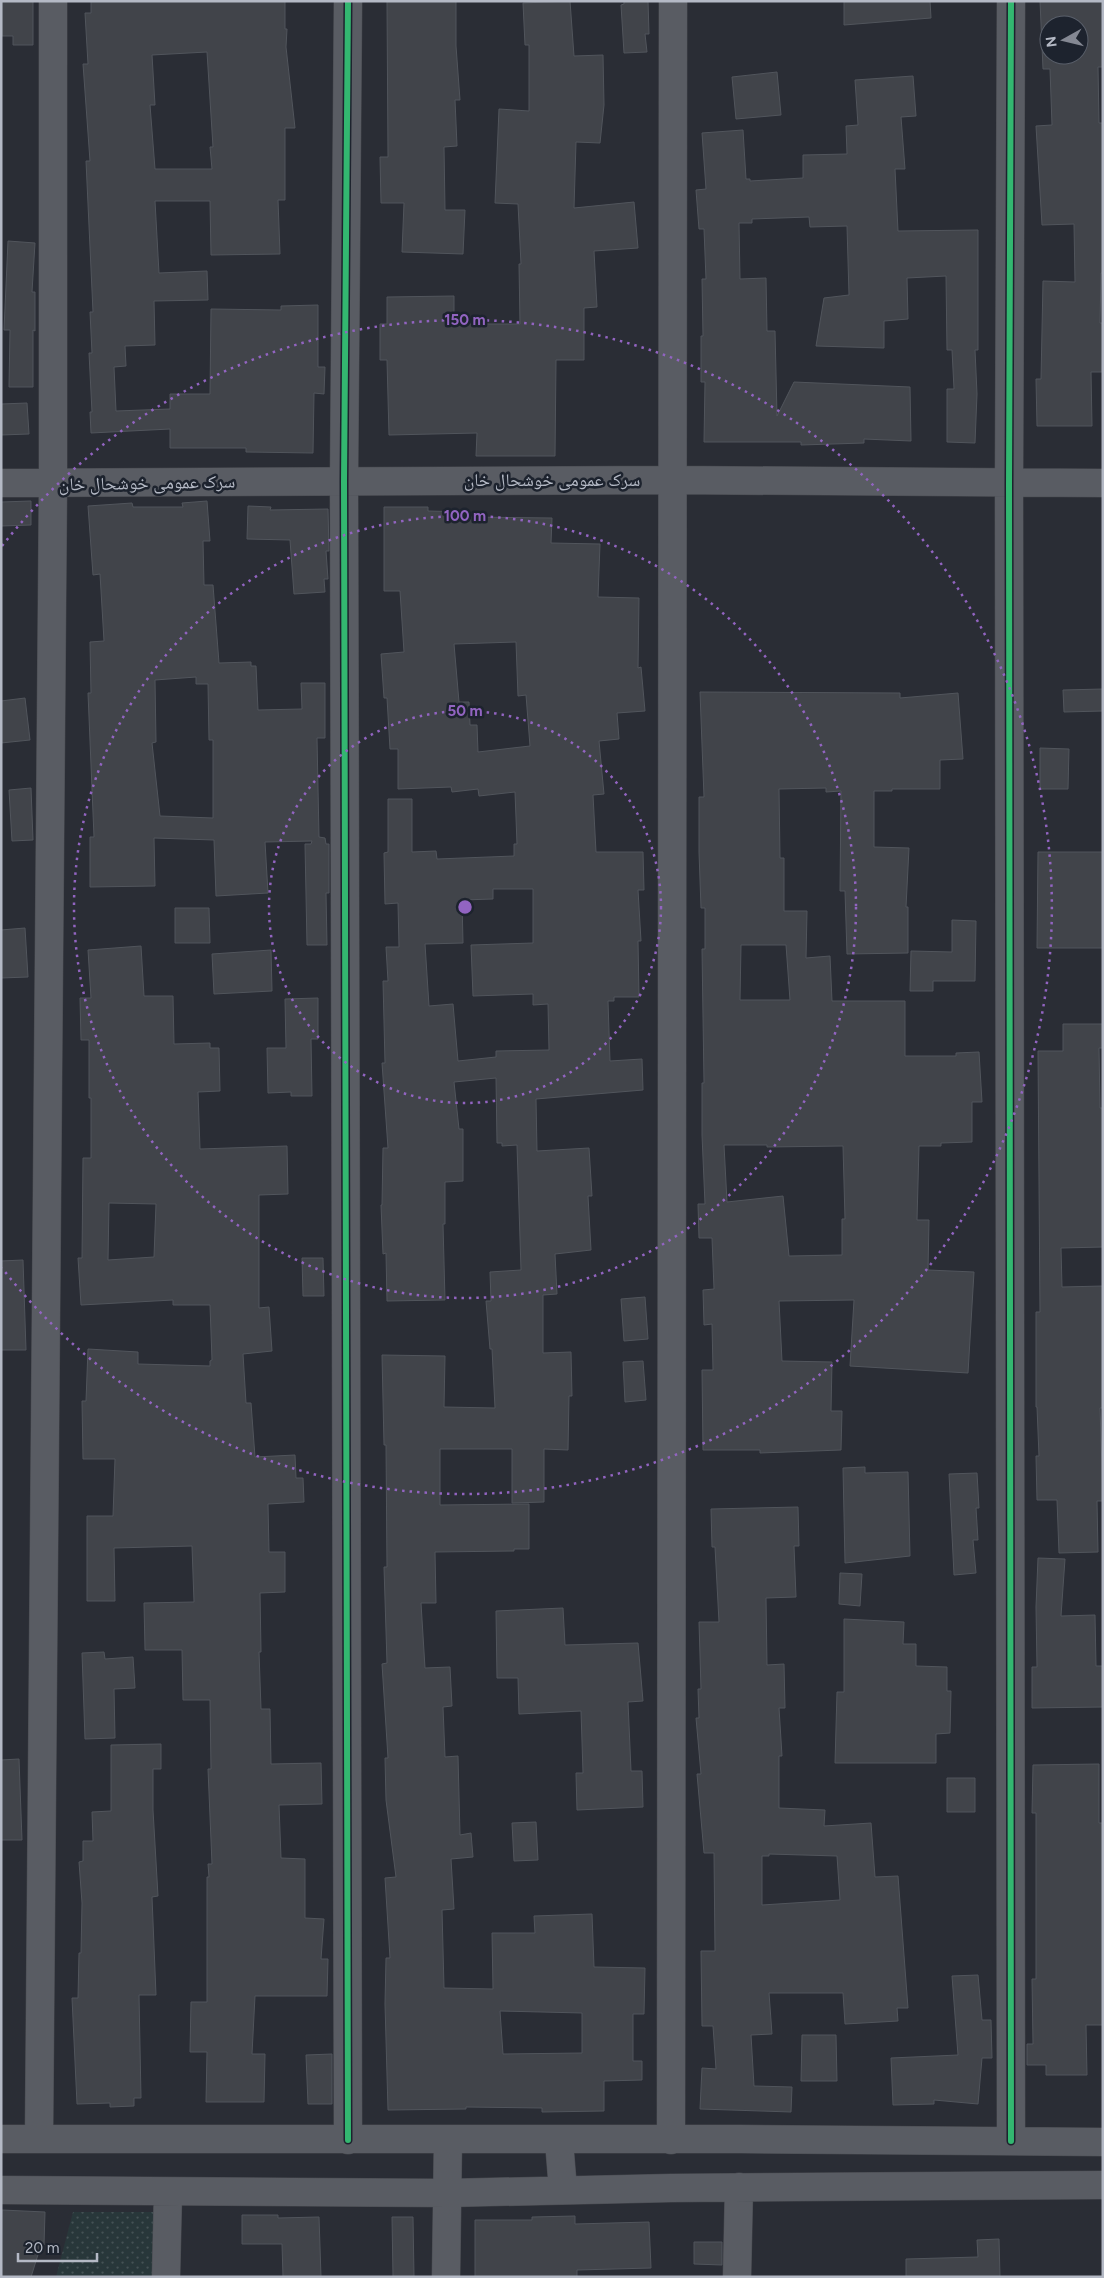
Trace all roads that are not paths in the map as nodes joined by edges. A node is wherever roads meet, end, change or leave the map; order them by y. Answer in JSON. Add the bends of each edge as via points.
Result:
{"nodes":[{"id":1,"x":53,"y":1,"type":"edge"},
{"id":2,"x":348,"y":1,"type":"edge"},
{"id":3,"x":673,"y":1,"type":"edge"},
{"id":4,"x":1011,"y":1,"type":"edge"},
{"id":5,"x":674,"y":480,"type":"junction"},
{"id":6,"x":344,"y":481,"type":"junction"},
{"id":7,"x":1,"y":483,"type":"edge"},
{"id":8,"x":1103,"y":483,"type":"edge"},
{"id":9,"x":53,"y":484,"type":"junction"},
{"id":10,"x":1009,"y":484,"type":"junction"},
{"id":11,"x":39,"y":2138,"type":"junction"},
{"id":12,"x":448,"y":2139,"type":"junction"},
{"id":13,"x":1,"y":2140,"type":"edge"},
{"id":14,"x":348,"y":2140,"type":"junction"},
{"id":15,"x":671,"y":2140,"type":"junction"},
{"id":16,"x":559,"y":2141,"type":"junction"},
{"id":17,"x":1011,"y":2141,"type":"junction"},
{"id":18,"x":1103,"y":2142,"type":"edge"},
{"id":19,"x":1103,"y":2185,"type":"edge"},
{"id":20,"x":739,"y":2187,"type":"junction"},
{"id":21,"x":1,"y":2190,"type":"edge"},
{"id":22,"x":563,"y":2190,"type":"junction"},
{"id":23,"x":168,"y":2192,"type":"junction"},
{"id":24,"x":448,"y":2193,"type":"junction"},
{"id":25,"x":166,"y":2277,"type":"edge"},
{"id":26,"x":446,"y":2277,"type":"edge"},
{"id":27,"x":737,"y":2277,"type":"edge"}],
"edges":[{"from":1,"to":9,"type":"street"},
{"from":2,"to":6,"type":"street"},
{"from":3,"to":5,"type":"street"},
{"from":4,"to":10,"type":"street"},
{"from":5,"to":6,"type":"street","name":"سرک عمومی خوشحال خان"},
{"from":5,"to":10,"type":"street","name":"سرک عمومی خوشحال خان"},
{"from":5,"to":15,"type":"street"},
{"from":6,"to":9,"type":"street","name":"سرک عمومی خوشحال خان"},
{"from":6,"to":14,"type":"street"},
{"from":7,"to":9,"type":"street","name":"سرک عمومی خوشحال خان"},
{"from":8,"to":10,"type":"street","name":"سرک عمومی خوشحال خان"},
{"from":9,"to":11,"type":"street"},
{"from":10,"to":17,"type":"street"},
{"from":11,"to":13,"type":"street"},
{"from":11,"to":14,"type":"street"},
{"from":12,"to":14,"type":"street"},
{"from":12,"to":16,"type":"street"},
{"from":12,"to":24,"type":"street"},
{"from":15,"to":16,"type":"street"},
{"from":15,"to":17,"type":"street"},
{"from":16,"to":22,"type":"street"},
{"from":17,"to":18,"type":"street"},
{"from":19,"to":20,"type":"street"},
{"from":20,"to":22,"type":"street"},
{"from":20,"to":27,"type":"street"},
{"from":21,"to":23,"type":"street"},
{"from":22,"to":24,"type":"street"},
{"from":23,"to":24,"type":"street"},
{"from":23,"to":25,"type":"street"},
{"from":24,"to":26,"type":"street"}]}
